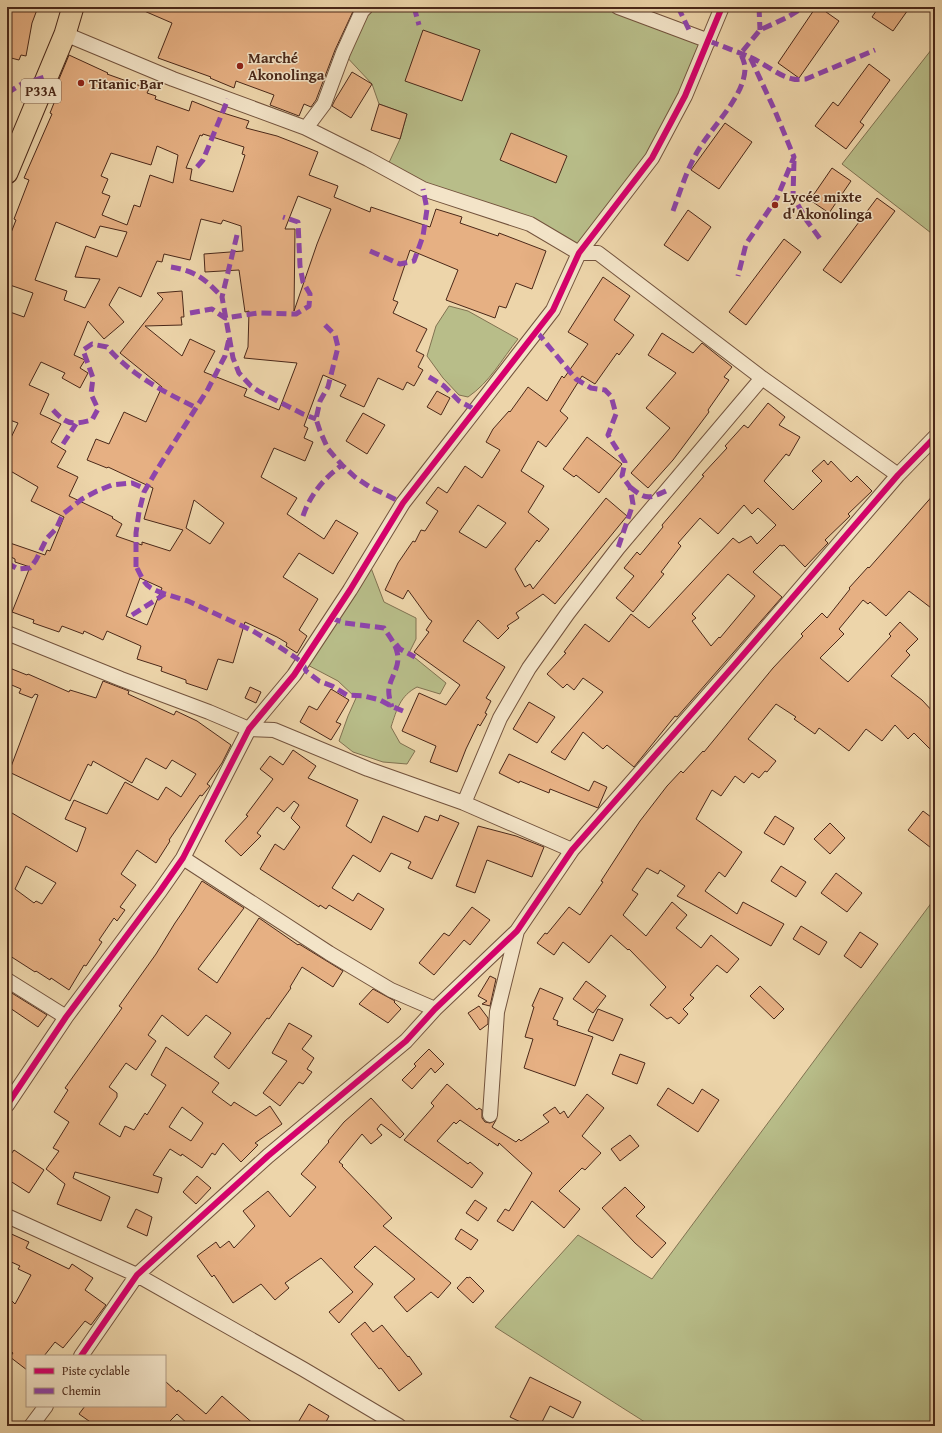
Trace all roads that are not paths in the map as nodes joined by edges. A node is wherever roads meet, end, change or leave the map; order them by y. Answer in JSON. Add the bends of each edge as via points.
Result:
{"nodes":[{"id":1,"x":73,"y":7,"type":"edge"},
{"id":2,"x":366,"y":7,"type":"edge"},
{"id":3,"x":618,"y":7,"type":"edge"},
{"id":4,"x":722,"y":7,"type":"edge"},
{"id":5,"x":65,"y":34,"type":"junction"},
{"id":6,"x":709,"y":41,"type":"junction"},
{"id":7,"x":306,"y":128,"type":"junction"},
{"id":8,"x":7,"y":174,"type":"edge"},
{"id":9,"x":579,"y":253,"type":"junction"},
{"id":10,"x":762,"y":378,"type":"junction"},
{"id":11,"x":935,"y":436,"type":"edge"},
{"id":12,"x":898,"y":475,"type":"junction"},
{"id":13,"x":7,"y":633,"type":"edge"},
{"id":14,"x":249,"y":729,"type":"junction"},
{"id":15,"x":464,"y":803,"type":"junction"},
{"id":16,"x":572,"y":850,"type":"junction"},
{"id":17,"x":183,"y":858,"type":"junction"},
{"id":18,"x":518,"y":931,"type":"junction"},
{"id":19,"x":7,"y":980,"type":"edge"},
{"id":20,"x":435,"y":1009,"type":"junction"},
{"id":21,"x":66,"y":1017,"type":"junction"},
{"id":22,"x":7,"y":1105,"type":"edge"},
{"id":23,"x":490,"y":1115,"type":"dead end"},
{"id":24,"x":7,"y":1216,"type":"edge"},
{"id":25,"x":137,"y":1275,"type":"junction"},
{"id":26,"x":82,"y":1355,"type":"edge"},
{"id":27,"x":45,"y":1407,"type":"edge"},
{"id":28,"x":31,"y":1426,"type":"edge"},
{"id":29,"x":399,"y":1426,"type":"edge"}],
"edges":[{"from":1,"to":5,"type":"main road","number":"P33A"},
{"from":2,"to":7,"type":"street","via":[[343,53],[324,104]]},
{"from":3,"to":6,"type":"street"},
{"from":4,"to":6,"type":"street"},
{"from":5,"to":7,"type":"street","via":[[173,79]]},
{"from":5,"to":8,"type":"main road","number":"P33A"},
{"from":6,"to":9,"type":"street","via":[[685,96],[652,158]]},
{"from":7,"to":9,"type":"street","via":[[423,189],[530,224]]},
{"from":9,"to":10,"type":"street","via":[[598,253]]},
{"from":9,"to":14,"type":"street","via":[[554,310],[403,503],[294,675]]},
{"from":10,"to":12,"type":"street"},
{"from":10,"to":15,"type":"street","via":[[618,548],[528,668],[500,718]]},
{"from":11,"to":12,"type":"street"},
{"from":12,"to":16,"type":"street"},
{"from":13,"to":14,"type":"street"},
{"from":14,"to":15,"type":"street","via":[[274,730],[368,769]]},
{"from":14,"to":17,"type":"street"},
{"from":15,"to":16,"type":"street"},
{"from":16,"to":18,"type":"street"},
{"from":17,"to":20,"type":"street","via":[[329,953],[391,990]]},
{"from":17,"to":21,"type":"street"},
{"from":18,"to":20,"type":"street"},
{"from":18,"to":23,"type":"street","via":[[497,1012]]},
{"from":19,"to":21,"type":"street"},
{"from":20,"to":25,"type":"street","via":[[406,1041],[268,1156]]},
{"from":21,"to":22,"type":"street"},
{"from":24,"to":25,"type":"street"},
{"from":25,"to":26,"type":"street"},
{"from":25,"to":29,"type":"street"},
{"from":27,"to":28,"type":"street"}]}
